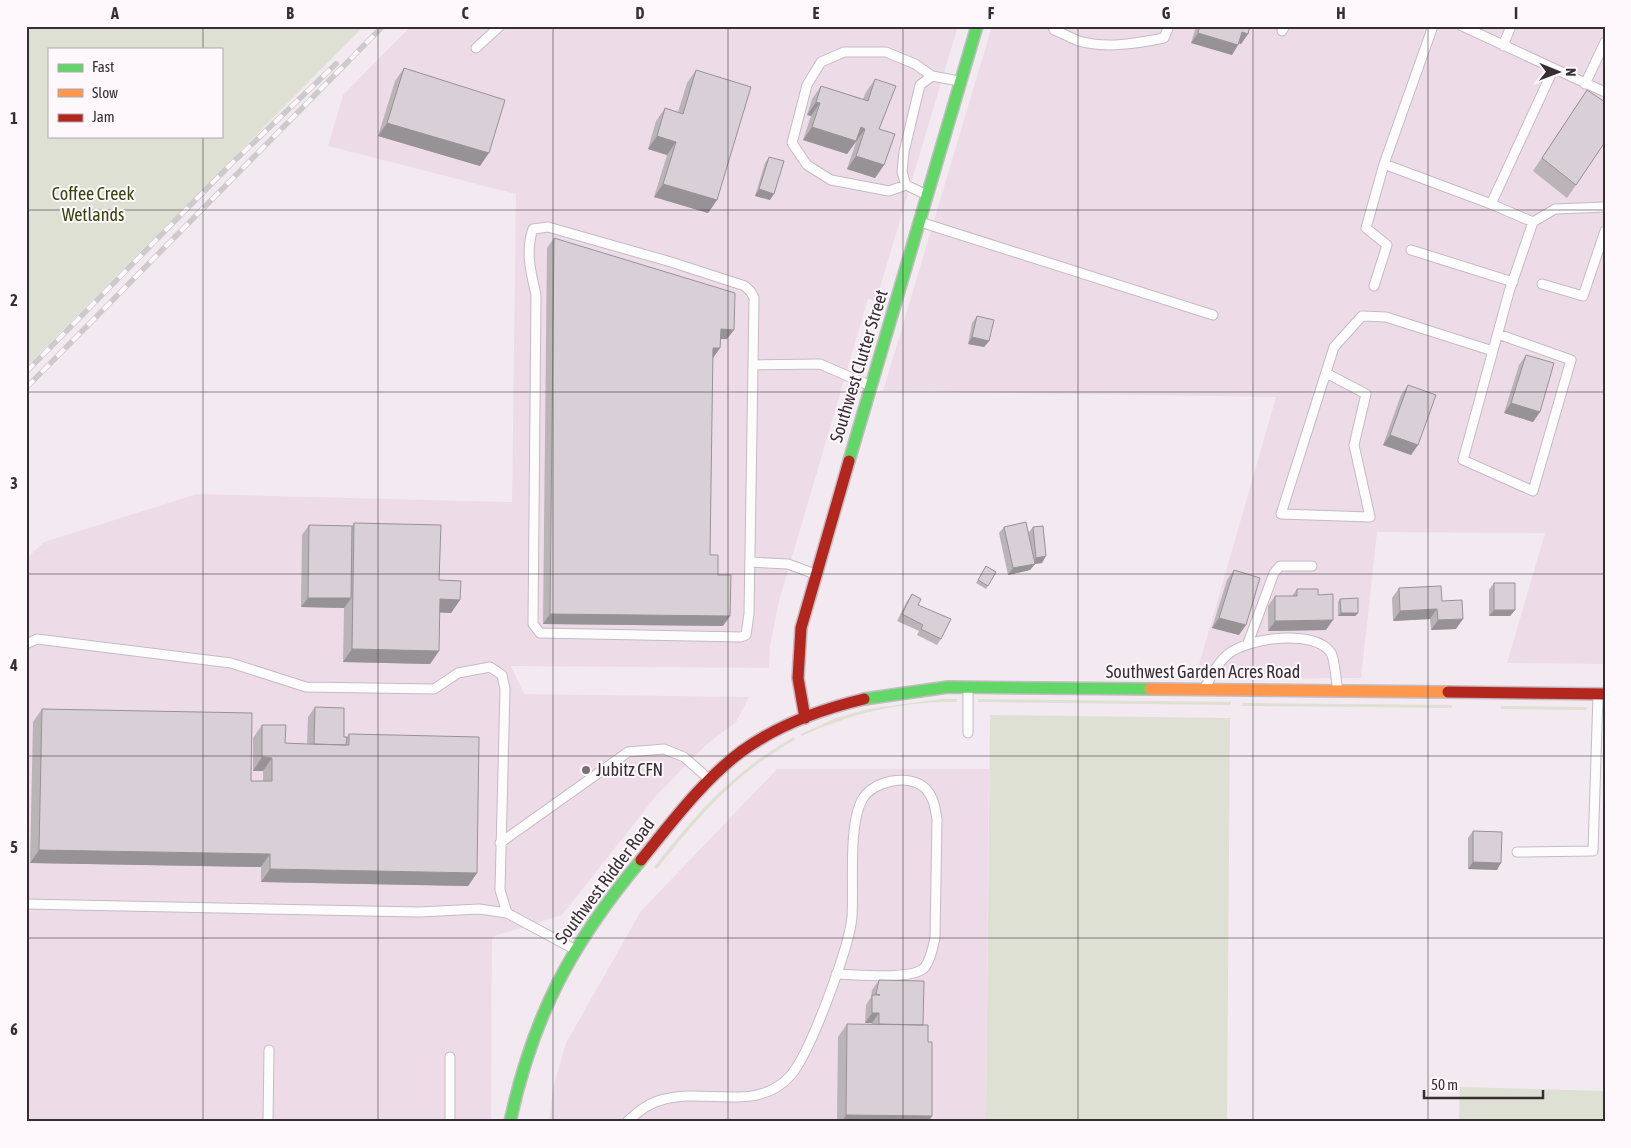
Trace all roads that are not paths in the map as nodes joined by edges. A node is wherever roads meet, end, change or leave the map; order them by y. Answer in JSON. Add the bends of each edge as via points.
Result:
{"nodes":[{"id":1,"x":500,"y":26,"type":"edge"},
{"id":2,"x":978,"y":26,"type":"edge"},
{"id":3,"x":1053,"y":26,"type":"edge"},
{"id":4,"x":1168,"y":26,"type":"edge"},
{"id":5,"x":1433,"y":26,"type":"edge"},
{"id":6,"x":1462,"y":26,"type":"edge"},
{"id":7,"x":1511,"y":26,"type":"edge"},
{"id":8,"x":1605,"y":42,"type":"edge"},
{"id":9,"x":1503,"y":46,"type":"junction"},
{"id":10,"x":476,"y":48,"type":"dead end"},
{"id":11,"x":1553,"y":70,"type":"junction"},
{"id":12,"x":932,"y":76,"type":"junction"},
{"id":13,"x":961,"y":81,"type":"junction"},
{"id":14,"x":1585,"y":84,"type":"junction"},
{"id":15,"x":1605,"y":92,"type":"edge"},
{"id":16,"x":1384,"y":164,"type":"junction"},
{"id":17,"x":906,"y":185,"type":"junction"},
{"id":18,"x":927,"y":195,"type":"junction"},
{"id":19,"x":1491,"y":204,"type":"junction"},
{"id":20,"x":1605,"y":207,"type":"edge"},
{"id":21,"x":920,"y":222,"type":"junction"},
{"id":22,"x":1533,"y":222,"type":"junction"},
{"id":23,"x":1605,"y":231,"type":"edge"},
{"id":24,"x":1411,"y":250,"type":"dead end"},
{"id":25,"x":1513,"y":282,"type":"junction"},
{"id":26,"x":1542,"y":284,"type":"dead end"},
{"id":27,"x":1374,"y":286,"type":"dead end"},
{"id":28,"x":1213,"y":315,"type":"dead end"},
{"id":29,"x":1498,"y":334,"type":"junction"},
{"id":30,"x":1493,"y":351,"type":"junction"},
{"id":31,"x":753,"y":365,"type":"junction"},
{"id":32,"x":1326,"y":373,"type":"junction"},
{"id":33,"x":871,"y":387,"type":"junction"},
{"id":34,"x":750,"y":562,"type":"junction"},
{"id":35,"x":1312,"y":566,"type":"dead end"},
{"id":36,"x":815,"y":574,"type":"junction"},
{"id":37,"x":1248,"y":643,"type":"junction"},
{"id":38,"x":26,"y":644,"type":"edge"},
{"id":39,"x":968,"y":687,"type":"junction"},
{"id":40,"x":1204,"y":690,"type":"junction"},
{"id":41,"x":1338,"y":691,"type":"junction"},
{"id":42,"x":1601,"y":694,"type":"edge"},
{"id":43,"x":805,"y":718,"type":"junction"},
{"id":44,"x":968,"y":732,"type":"dead end"},
{"id":45,"x":710,"y":780,"type":"junction"},
{"id":46,"x":500,"y":843,"type":"junction"},
{"id":47,"x":1517,"y":852,"type":"dead end"},
{"id":48,"x":26,"y":904,"type":"edge"},
{"id":49,"x":507,"y":913,"type":"junction"},
{"id":50,"x":574,"y":950,"type":"junction"},
{"id":51,"x":836,"y":974,"type":"junction"},
{"id":52,"x":269,"y":1050,"type":"dead end"},
{"id":53,"x":450,"y":1057,"type":"dead end"},
{"id":54,"x":268,"y":1122,"type":"edge"},
{"id":55,"x":450,"y":1122,"type":"edge"},
{"id":56,"x":510,"y":1122,"type":"edge"},
{"id":57,"x":627,"y":1122,"type":"edge"}],
"edges":[{"from":1,"to":10,"type":"lane"},
{"from":2,"to":13,"type":"street","name":"Southwest Clutter Street"},
{"from":3,"to":4,"type":"lane","via":[[1054,30],[1080,42],[1108,44],[1142,43],[1164,38]]},
{"from":5,"to":16,"type":"lane"},
{"from":6,"to":9,"type":"lane"},
{"from":7,"to":9,"type":"lane"},
{"from":8,"to":14,"type":"lane"},
{"from":9,"to":11,"type":"lane"},
{"from":11,"to":14,"type":"lane"},
{"from":11,"to":19,"type":"lane"},
{"from":12,"to":13,"type":"lane"},
{"from":12,"to":17,"type":"lane","via":[[920,85],[904,152],[902,172]]},
{"from":12,"to":17,"type":"lane","via":[[915,64],[886,52],[844,52],[820,62],[807,85],[792,143],[807,165],[832,180],[888,191]]},
{"from":13,"to":18,"type":"street","name":"Southwest Clutter Street"},
{"from":14,"to":15,"type":"lane"},
{"from":16,"to":19,"type":"lane"},
{"from":16,"to":27,"type":"lane","via":[[1366,228],[1387,245]]},
{"from":17,"to":18,"type":"lane"},
{"from":18,"to":21,"type":"street","name":"Southwest Clutter Street"},
{"from":19,"to":22,"type":"lane"},
{"from":20,"to":22,"type":"lane","via":[[1555,209]]},
{"from":21,"to":28,"type":"lane"},
{"from":21,"to":33,"type":"street","name":"Southwest Clutter Street"},
{"from":22,"to":25,"type":"lane"},
{"from":23,"to":26,"type":"lane","via":[[1583,296]]},
{"from":24,"to":25,"type":"lane"},
{"from":25,"to":29,"type":"lane"},
{"from":29,"to":30,"type":"lane"},
{"from":29,"to":30,"type":"lane","via":[[1571,360],[1532,491],[1462,460]]},
{"from":30,"to":32,"type":"lane","via":[[1386,317],[1362,316],[1334,347]]},
{"from":31,"to":33,"type":"lane","via":[[820,364]]},
{"from":31,"to":34,"type":"lane"},
{"from":31,"to":34,"type":"lane","via":[[754,298],[745,286],[548,227],[533,229],[529,264],[536,295],[533,624],[536,630],[540,633],[741,637],[746,635],[748,628]]},
{"from":32,"to":32,"type":"lane","via":[[1281,514],[1370,517],[1354,446],[1366,394]]},
{"from":33,"to":36,"type":"street","name":"Southwest Clutter Street"},
{"from":34,"to":36,"type":"lane","via":[[788,564]]},
{"from":35,"to":37,"type":"lane","via":[[1280,566],[1274,573]]},
{"from":36,"to":43,"type":"street","name":"Southwest Clutter Street","via":[[804,614],[797,661],[796,683]]},
{"from":37,"to":40,"type":"lane","via":[[1227,655]]},
{"from":37,"to":41,"type":"lane","via":[[1287,638],[1316,641],[1331,653]]},
{"from":38,"to":46,"type":"lane","via":[[37,639],[231,663],[306,687],[434,689],[458,673],[490,667],[502,675],[505,689]]},
{"from":39,"to":40,"type":"street","name":"Southwest Garden Acres Road"},
{"from":39,"to":43,"type":"street","name":"Southwest Garden Acres Road","via":[[897,691],[854,700]]},
{"from":39,"to":44,"type":"lane"},
{"from":40,"to":41,"type":"street","name":"Southwest Garden Acres Road"},
{"from":41,"to":42,"type":"street","name":"Southwest Garden Acres Road"},
{"from":42,"to":47,"type":"lane","via":[[1593,850]]},
{"from":43,"to":45,"type":"street","name":"Southwest Ridder Road","via":[[753,744]]},
{"from":45,"to":46,"type":"lane","via":[[684,757],[664,749],[628,752]]},
{"from":45,"to":50,"type":"street","name":"Southwest Ridder Road","via":[[605,904]]},
{"from":46,"to":49,"type":"lane","via":[[500,890]]},
{"from":48,"to":49,"type":"lane","via":[[419,912],[479,909]]},
{"from":49,"to":50,"type":"lane"},
{"from":50,"to":56,"type":"street","name":"Southwest Ridder Road","via":[[548,997],[532,1037]]},
{"from":51,"to":51,"type":"lane","via":[[851,919],[855,822],[862,800],[873,787],[888,782],[908,782],[924,787],[934,801],[938,819],[935,938],[931,956],[924,968],[910,975]]},
{"from":51,"to":57,"type":"lane","via":[[810,1041],[792,1074],[773,1091],[746,1097],[665,1099],[642,1108]]},
{"from":52,"to":54,"type":"lane"},
{"from":53,"to":55,"type":"lane"}]}
